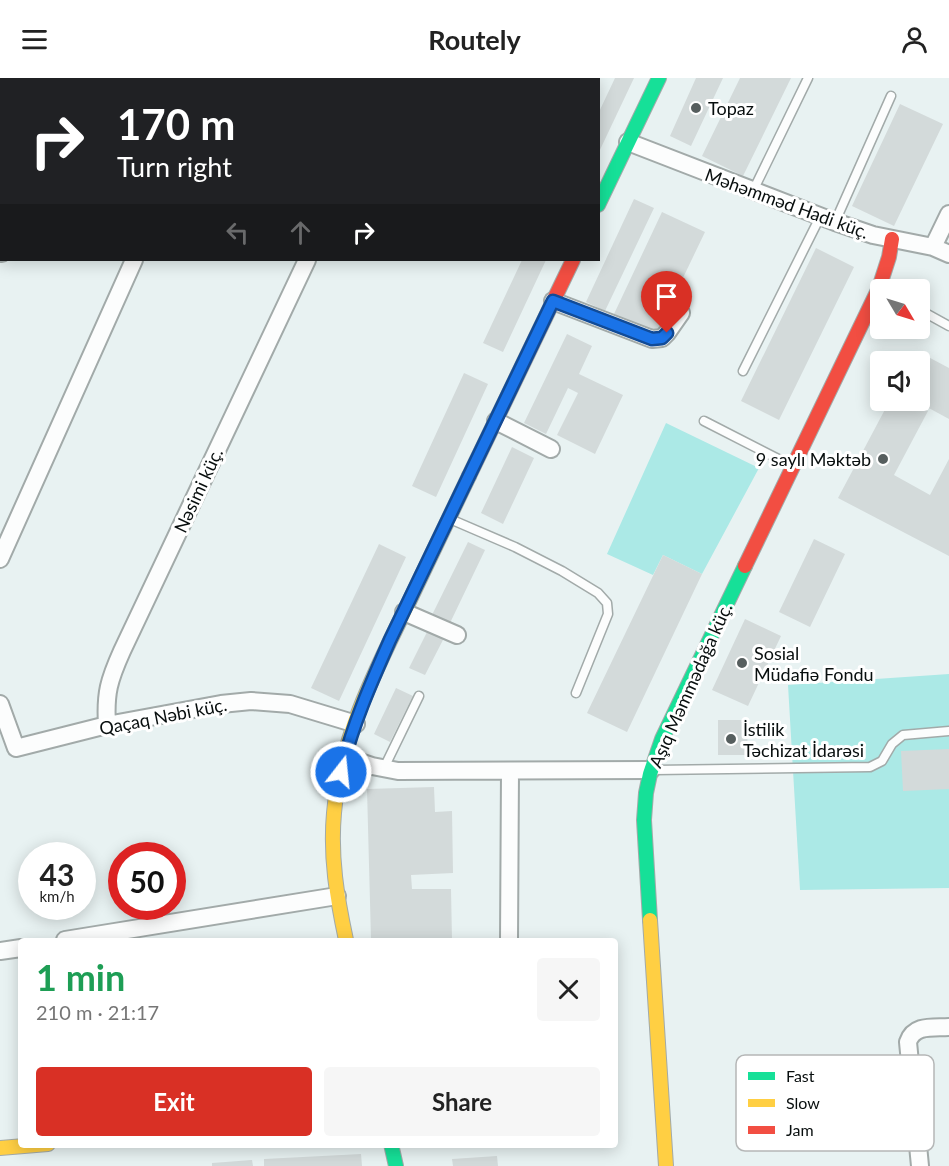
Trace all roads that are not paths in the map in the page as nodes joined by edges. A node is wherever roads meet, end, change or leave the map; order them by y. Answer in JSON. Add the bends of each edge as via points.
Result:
{"nodes":[{"id":1,"x":659,"y":78,"type":"edge"},
{"id":2,"x":808,"y":78,"type":"edge"},
{"id":3,"x":891,"y":96,"type":"dead end"},
{"id":4,"x":628,"y":142,"type":"junction"},
{"id":5,"x":753,"y":191,"type":"junction"},
{"id":6,"x":600,"y":201,"type":"edge"},
{"id":7,"x":949,"y":214,"type":"edge"},
{"id":8,"x":827,"y":220,"type":"junction"},
{"id":9,"x":892,"y":239,"type":"junction"},
{"id":10,"x":941,"y":251,"type":"edge"},
{"id":11,"x":134,"y":261,"type":"edge"},
{"id":12,"x":307,"y":261,"type":"edge"},
{"id":13,"x":573,"y":261,"type":"edge"},
{"id":14,"x":883,"y":279,"type":"edge"},
{"id":15,"x":553,"y":301,"type":"junction"},
{"id":16,"x":870,"y":309,"type":"edge"},
{"id":17,"x":681,"y":313,"type":"dead end"},
{"id":18,"x":930,"y":316,"type":"edge"},
{"id":19,"x":949,"y":326,"type":"edge"},
{"id":20,"x":743,"y":371,"type":"dead end"},
{"id":21,"x":496,"y":421,"type":"junction"},
{"id":22,"x":704,"y":421,"type":"dead end"},
{"id":23,"x":550,"y":448,"type":"dead end"},
{"id":24,"x":792,"y":466,"type":"junction"},
{"id":25,"x":449,"y":519,"type":"junction"},
{"id":26,"x":0,"y":559,"type":"edge"},
{"id":27,"x":404,"y":612,"type":"junction"},
{"id":28,"x":457,"y":635,"type":"dead end"},
{"id":29,"x":576,"y":693,"type":"dead end"},
{"id":30,"x":419,"y":696,"type":"dead end"},
{"id":31,"x":0,"y":704,"type":"edge"},
{"id":32,"x":356,"y":723,"type":"junction"},
{"id":33,"x":107,"y":725,"type":"junction"},
{"id":34,"x":949,"y":731,"type":"edge"},
{"id":35,"x":8,"y":751,"type":"edge"},
{"id":36,"x":345,"y":757,"type":"junction"},
{"id":37,"x":384,"y":768,"type":"junction"},
{"id":38,"x":651,"y":770,"type":"junction"},
{"id":39,"x":510,"y":771,"type":"junction"},
{"id":40,"x":337,"y":896,"type":"junction"},
{"id":41,"x":77,"y":938,"type":"edge"},
{"id":42,"x":346,"y":938,"type":"edge"},
{"id":43,"x":509,"y":938,"type":"edge"},
{"id":44,"x":18,"y":948,"type":"edge"},
{"id":45,"x":0,"y":951,"type":"edge"},
{"id":46,"x":949,"y":1027,"type":"edge"},
{"id":47,"x":909,"y":1055,"type":"edge"},
{"id":48,"x":18,"y":1146,"type":"edge"},
{"id":49,"x":0,"y":1148,"type":"edge"},
{"id":50,"x":395,"y":1148,"type":"edge"},
{"id":51,"x":919,"y":1151,"type":"edge"},
{"id":52,"x":396,"y":1166,"type":"edge"},
{"id":53,"x":666,"y":1166,"type":"edge"},
{"id":54,"x":920,"y":1166,"type":"edge"}],
"edges":[{"from":1,"to":4,"type":"street"},
{"from":2,"to":5,"type":"lane"},
{"from":3,"to":8,"type":"lane"},
{"from":4,"to":5,"type":"street","name":"Məhəmməd Hadi küç."},
{"from":4,"to":6,"type":"street"},
{"from":5,"to":8,"type":"street","name":"Məhəmməd Hadi küç."},
{"from":7,"to":10,"type":"street"},
{"from":8,"to":9,"type":"street","name":"Məhəmməd Hadi küç."},
{"from":8,"to":20,"type":"lane"},
{"from":9,"to":10,"type":"street","name":"Məhəmməd Hadi küç."},
{"from":9,"to":14,"type":"street","name":"Aşıq Məmmədağa küç."},
{"from":11,"to":26,"type":"street"},
{"from":12,"to":33,"type":"street","name":"Nəsimi küç.","via":[[122,651],[110,679]]},
{"from":13,"to":15,"type":"street"},
{"from":15,"to":17,"type":"street","via":[[652,339],[662,338]]},
{"from":15,"to":21,"type":"street"},
{"from":16,"to":24,"type":"street","name":"Aşıq Məmmədağa küç."},
{"from":18,"to":19,"type":"lane"},
{"from":21,"to":23,"type":"street"},
{"from":21,"to":25,"type":"street"},
{"from":22,"to":24,"type":"lane"},
{"from":24,"to":38,"type":"street","name":"Aşıq Məmmədağa küç.","via":[[662,739]]},
{"from":25,"to":27,"type":"street"},
{"from":25,"to":29,"type":"lane","via":[[562,572],[598,593],[607,603],[608,614]]},
{"from":27,"to":28,"type":"street"},
{"from":27,"to":32,"type":"street"},
{"from":30,"to":37,"type":"lane"},
{"from":31,"to":35,"type":"street","name":"Qaçaq Nəbi küç."},
{"from":32,"to":33,"type":"street","name":"Qaçaq Nəbi küç.","via":[[290,704],[251,701]]},
{"from":32,"to":36,"type":"street"},
{"from":33,"to":35,"type":"street","name":"Qaçaq Nəbi küç."},
{"from":34,"to":38,"type":"lane","via":[[903,735],[882,761],[870,767]]},
{"from":36,"to":37,"type":"street"},
{"from":36,"to":40,"type":"street","via":[[334,828]]},
{"from":37,"to":39,"type":"street"},
{"from":38,"to":39,"type":"street"},
{"from":38,"to":53,"type":"street","name":"Aşıq Məmmədağa küç.","via":[[644,835]]},
{"from":39,"to":43,"type":"street"},
{"from":40,"to":41,"type":"street"},
{"from":40,"to":42,"type":"street"},
{"from":44,"to":45,"type":"street"},
{"from":46,"to":47,"type":"street","via":[[920,1028],[910,1035]]},
{"from":48,"to":49,"type":"street"},
{"from":50,"to":52,"type":"street"},
{"from":51,"to":54,"type":"street"}]}
